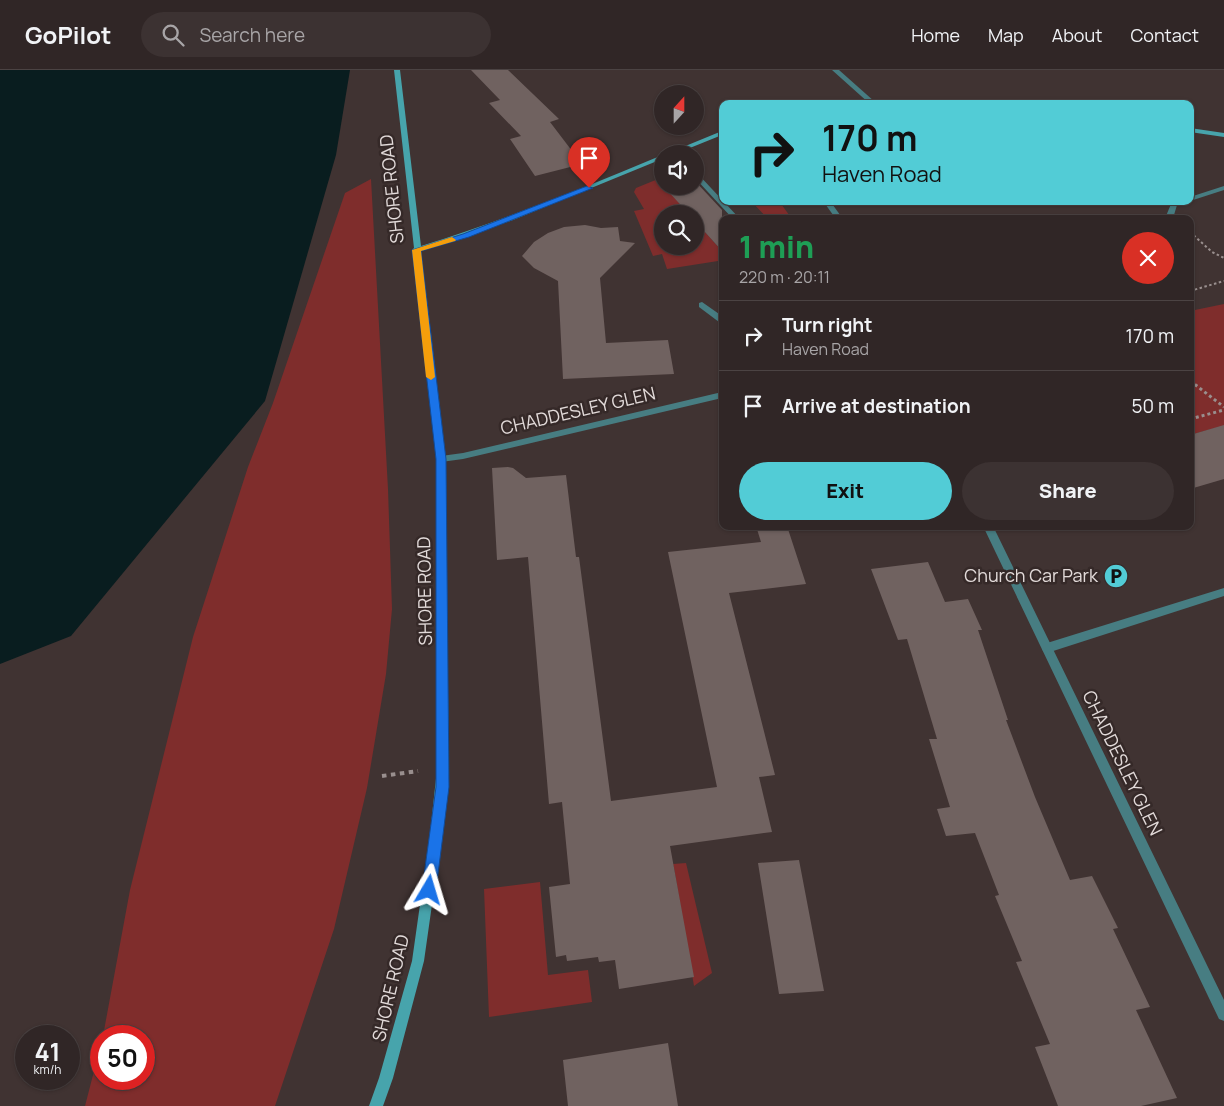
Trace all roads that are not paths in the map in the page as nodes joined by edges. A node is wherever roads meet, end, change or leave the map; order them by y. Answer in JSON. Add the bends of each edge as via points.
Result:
{"nodes":[{"id":1,"x":397,"y":70,"type":"edge"},
{"id":2,"x":835,"y":70,"type":"edge"},
{"id":3,"x":870,"y":100,"type":"edge"},
{"id":4,"x":1194,"y":131,"type":"edge"},
{"id":5,"x":719,"y":134,"type":"edge"},
{"id":6,"x":1224,"y":135,"type":"edge"},
{"id":7,"x":695,"y":145,"type":"edge"},
{"id":8,"x":654,"y":159,"type":"edge"},
{"id":9,"x":704,"y":184,"type":"edge"},
{"id":10,"x":1224,"y":188,"type":"edge"},
{"id":11,"x":1194,"y":198,"type":"edge"},
{"id":12,"x":719,"y":200,"type":"edge"},
{"id":13,"x":724,"y":205,"type":"edge"},
{"id":14,"x":829,"y":205,"type":"edge"},
{"id":15,"x":733,"y":215,"type":"edge"},
{"id":16,"x":837,"y":215,"type":"edge"},
{"id":17,"x":416,"y":250,"type":"junction"},
{"id":18,"x":702,"y":305,"type":"dead end"},
{"id":19,"x":719,"y":318,"type":"edge"},
{"id":20,"x":719,"y":396,"type":"edge"},
{"id":21,"x":441,"y":459,"type":"junction"},
{"id":22,"x":990,"y":530,"type":"edge"},
{"id":23,"x":1224,"y":592,"type":"edge"},
{"id":24,"x":1048,"y":648,"type":"junction"},
{"id":25,"x":1224,"y":1014,"type":"edge"},
{"id":26,"x":376,"y":1106,"type":"edge"}],
"edges":[{"from":1,"to":17,"type":"main road","name":"SHORE ROAD"},
{"from":2,"to":3,"type":"street"},
{"from":4,"to":6,"type":"main road"},
{"from":5,"to":7,"type":"main road"},
{"from":8,"to":17,"type":"main road","via":[[466,236]]},
{"from":9,"to":12,"type":"street"},
{"from":10,"to":11,"type":"street"},
{"from":13,"to":15,"type":"street"},
{"from":14,"to":16,"type":"street"},
{"from":17,"to":21,"type":"main road","name":"SHORE ROAD"},
{"from":18,"to":19,"type":"street"},
{"from":20,"to":21,"type":"street","name":"CHADDESLEY GLEN"},
{"from":21,"to":26,"type":"main road","name":"SHORE ROAD","via":[[442,787],[418,961]]},
{"from":22,"to":24,"type":"street","name":"CHADDESLEY GLEN"},
{"from":23,"to":24,"type":"street"},
{"from":24,"to":25,"type":"street","name":"CHADDESLEY GLEN"}]}
